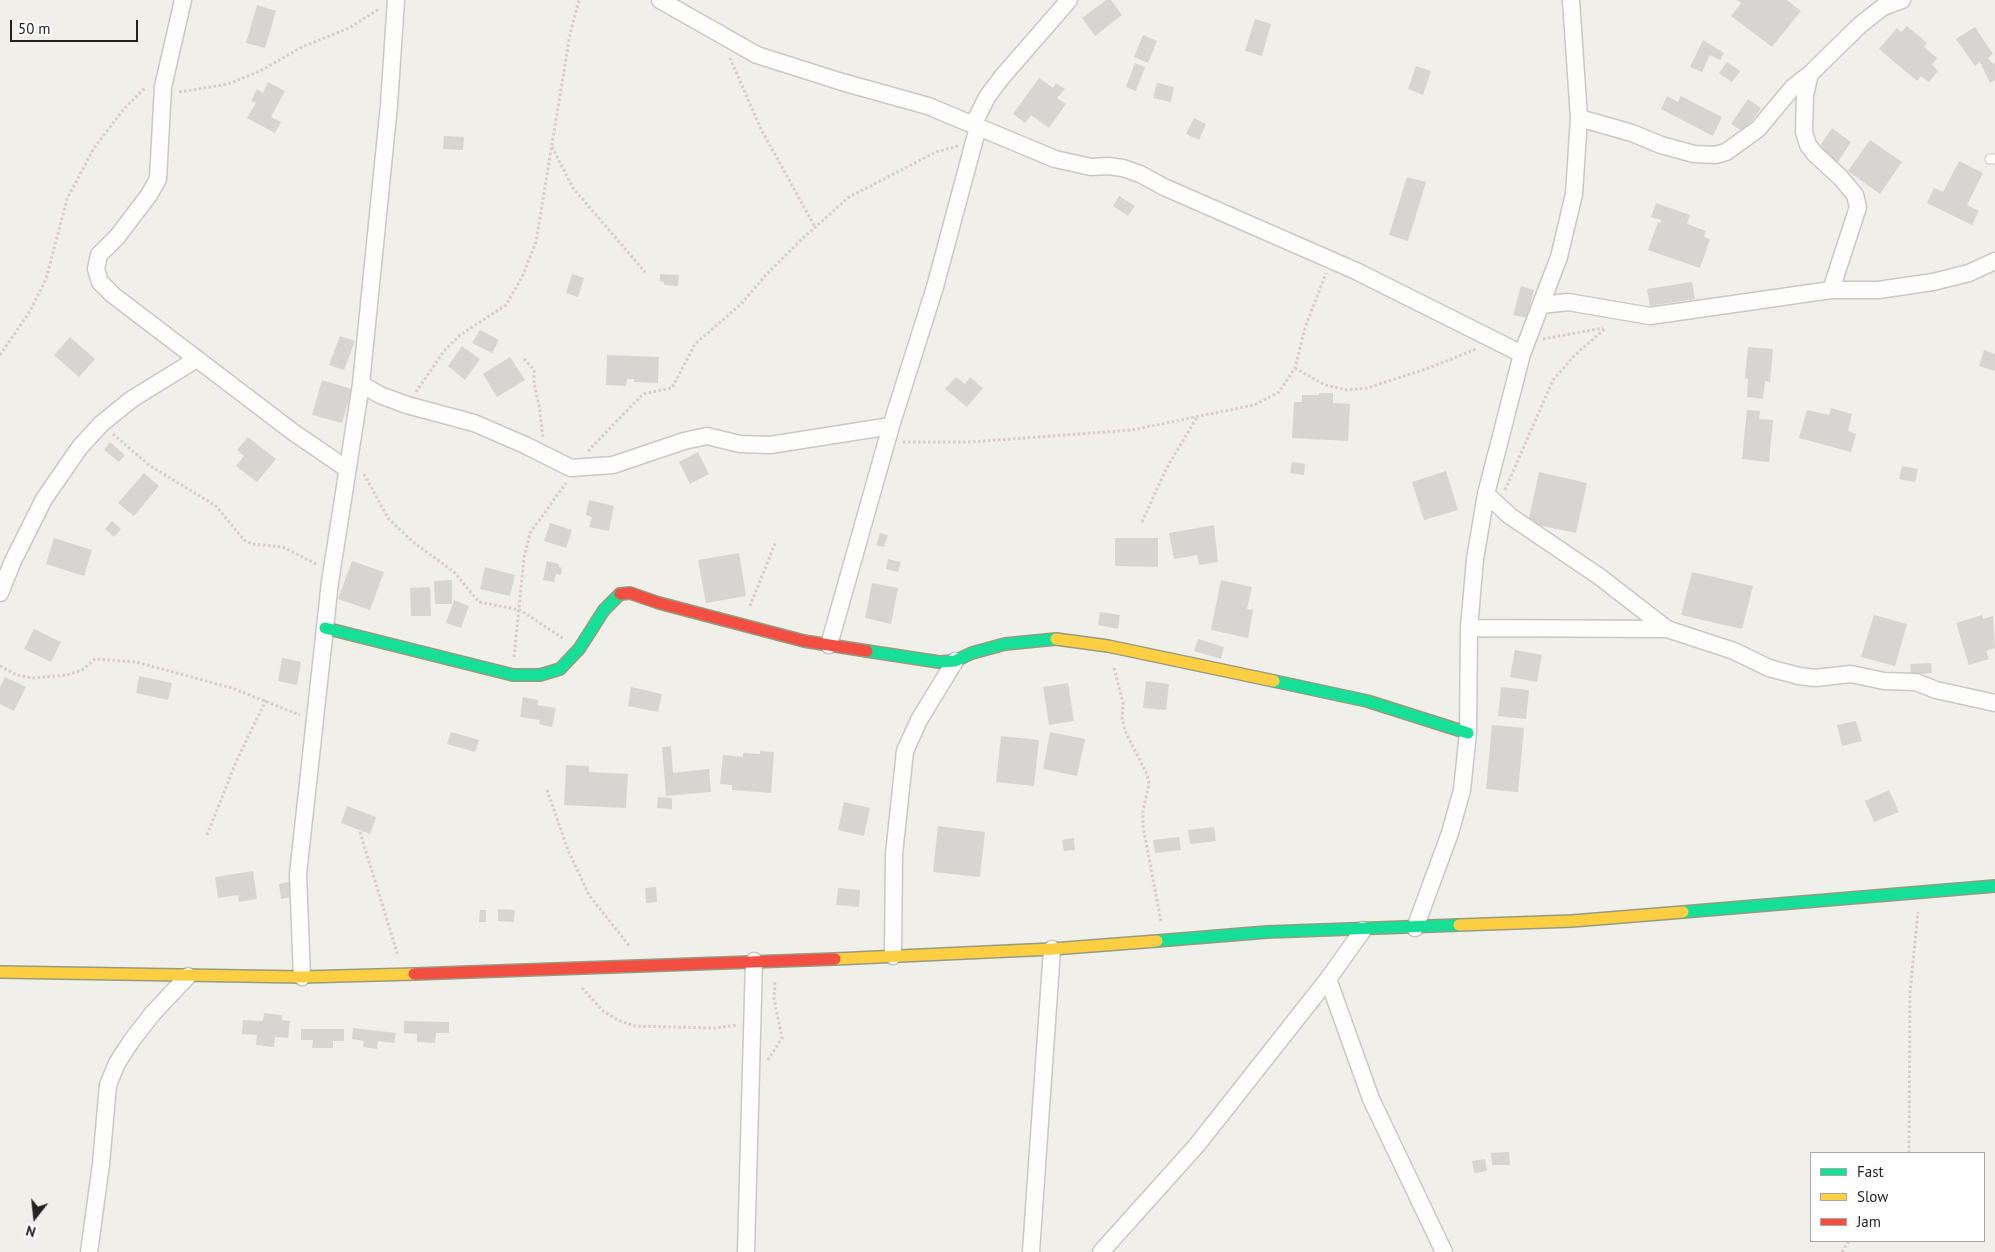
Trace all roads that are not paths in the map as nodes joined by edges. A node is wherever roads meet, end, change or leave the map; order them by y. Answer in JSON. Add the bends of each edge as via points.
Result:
{"nodes":[{"id":1,"x":183,"y":0,"type":"edge"},
{"id":2,"x":660,"y":0,"type":"edge"},
{"id":3,"x":1069,"y":0,"type":"edge"},
{"id":4,"x":1571,"y":0,"type":"edge"},
{"id":5,"x":1902,"y":0,"type":"edge"},
{"id":6,"x":392,"y":2,"type":"edge"},
{"id":7,"x":1810,"y":74,"type":"junction"},
{"id":8,"x":1578,"y":118,"type":"junction"},
{"id":9,"x":976,"y":126,"type":"junction"},
{"id":10,"x":1995,"y":261,"type":"edge"},
{"id":11,"x":1831,"y":290,"type":"junction"},
{"id":12,"x":1541,"y":304,"type":"junction"},
{"id":13,"x":1525,"y":348,"type":"junction"},
{"id":14,"x":197,"y":359,"type":"junction"},
{"id":15,"x":361,"y":384,"type":"junction"},
{"id":16,"x":891,"y":426,"type":"junction"},
{"id":17,"x":347,"y":469,"type":"junction"},
{"id":18,"x":1490,"y":497,"type":"junction"},
{"id":19,"x":0,"y":592,"type":"edge"},
{"id":20,"x":325,"y":628,"type":"junction"},
{"id":21,"x":1469,"y":628,"type":"junction"},
{"id":22,"x":1667,"y":628,"type":"junction"},
{"id":23,"x":829,"y":645,"type":"junction"},
{"id":24,"x":956,"y":660,"type":"junction"},
{"id":25,"x":1995,"y":704,"type":"edge"},
{"id":26,"x":1468,"y":733,"type":"junction"},
{"id":27,"x":1995,"y":886,"type":"edge"},
{"id":28,"x":1415,"y":928,"type":"junction"},
{"id":29,"x":1362,"y":930,"type":"junction"},
{"id":30,"x":1052,"y":949,"type":"junction"},
{"id":31,"x":893,"y":956,"type":"junction"},
{"id":32,"x":754,"y":961,"type":"junction"},
{"id":33,"x":0,"y":972,"type":"edge"},
{"id":34,"x":188,"y":976,"type":"junction"},
{"id":35,"x":302,"y":977,"type":"junction"},
{"id":36,"x":1328,"y":979,"type":"junction"},
{"id":37,"x":90,"y":1252,"type":"edge"},
{"id":38,"x":746,"y":1252,"type":"edge"},
{"id":39,"x":1031,"y":1252,"type":"edge"},
{"id":40,"x":1100,"y":1252,"type":"edge"},
{"id":41,"x":1444,"y":1252,"type":"edge"}],
"edges":[{"from":1,"to":14,"type":"street","via":[[162,94],[158,180],[117,237],[99,255],[96,268],[100,282],[113,295]]},
{"from":2,"to":9,"type":"street","via":[[757,55],[928,106]]},
{"from":3,"to":9,"type":"street","via":[[1002,77],[987,98]]},
{"from":4,"to":8,"type":"street"},
{"from":5,"to":7,"type":"street","via":[[1884,7],[1860,25]]},
{"from":6,"to":15,"type":"street","via":[[388,123]]},
{"from":7,"to":8,"type":"street","via":[[1793,87],[1758,129],[1726,152],[1715,155],[1678,149]]},
{"from":7,"to":11,"type":"street","via":[[1805,95],[1804,132],[1808,145],[1841,178],[1854,195],[1858,207]]},
{"from":8,"to":12,"type":"street","via":[[1574,194],[1559,257]]},
{"from":9,"to":13,"type":"street","via":[[1054,160],[1073,165],[1123,168],[1330,261],[1496,341]]},
{"from":9,"to":16,"type":"street","via":[[935,287]]},
{"from":10,"to":11,"type":"street","via":[[1969,274],[1933,282],[1878,290]]},
{"from":11,"to":12,"type":"street","via":[[1650,316],[1568,302]]},
{"from":12,"to":13,"type":"street"},
{"from":13,"to":18,"type":"street"},
{"from":14,"to":17,"type":"street"},
{"from":14,"to":19,"type":"street","via":[[132,399],[101,424],[80,447],[44,499]]},
{"from":15,"to":16,"type":"street","via":[[407,405],[474,423],[575,468],[613,465],[707,436],[740,444],[770,445]]},
{"from":15,"to":17,"type":"street"},
{"from":16,"to":23,"type":"street"},
{"from":17,"to":20,"type":"street"},
{"from":18,"to":21,"type":"street","via":[[1475,559]]},
{"from":18,"to":22,"type":"street","via":[[1510,516],[1600,577]]},
{"from":20,"to":23,"type":"street","via":[[512,675],[540,675],[560,669],[618,594],[630,593],[741,625]]},
{"from":20,"to":35,"type":"street","via":[[298,874]]},
{"from":21,"to":22,"type":"street"},
{"from":21,"to":26,"type":"street"},
{"from":22,"to":25,"type":"street","via":[[1734,651],[1769,668],[1799,676],[1815,678],[1851,674],[1884,681],[1916,682]]},
{"from":23,"to":24,"type":"street","via":[[903,658],[939,662]]},
{"from":24,"to":26,"type":"street","via":[[1005,644],[1066,639],[1367,701]]},
{"from":24,"to":31,"type":"street","via":[[919,720],[905,751],[894,854]]},
{"from":26,"to":28,"type":"street","via":[[1462,790]]},
{"from":27,"to":28,"type":"street","via":[[1572,921]]},
{"from":28,"to":29,"type":"street"},
{"from":29,"to":30,"type":"street","via":[[1267,932]]},
{"from":29,"to":36,"type":"street"},
{"from":30,"to":31,"type":"street"},
{"from":30,"to":39,"type":"street"},
{"from":31,"to":32,"type":"street"},
{"from":32,"to":35,"type":"street"},
{"from":32,"to":38,"type":"street"},
{"from":33,"to":34,"type":"street"},
{"from":34,"to":35,"type":"street"},
{"from":34,"to":37,"type":"street","via":[[132,1040],[108,1085]]},
{"from":36,"to":40,"type":"street","via":[[1197,1145]]},
{"from":36,"to":41,"type":"street","via":[[1371,1099]]}]}
